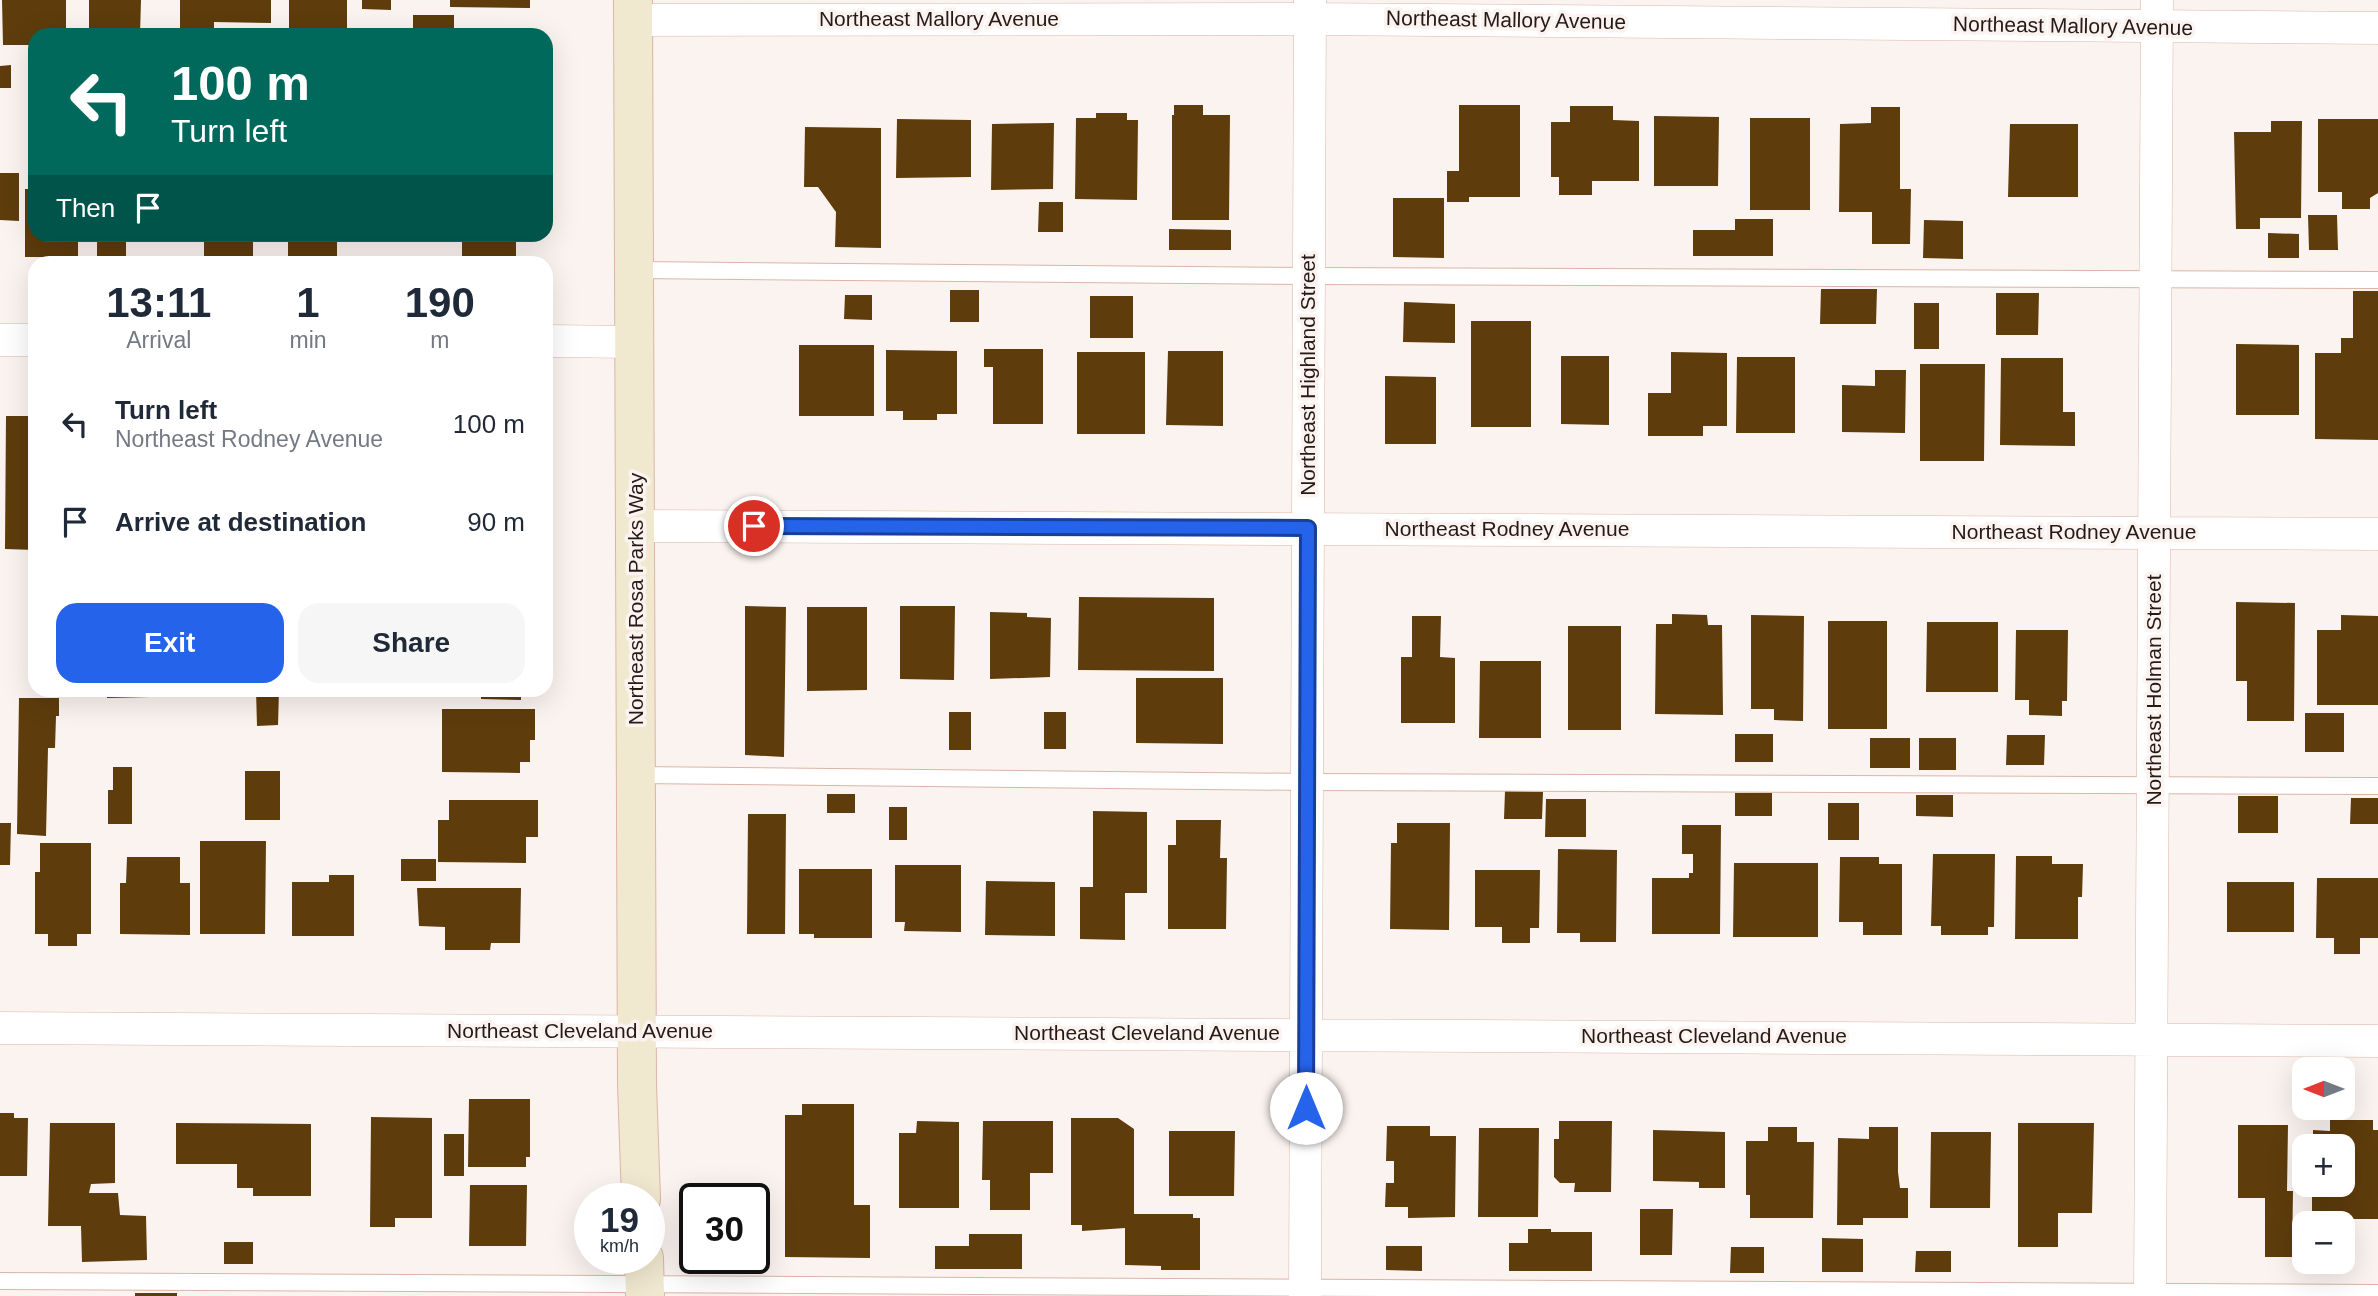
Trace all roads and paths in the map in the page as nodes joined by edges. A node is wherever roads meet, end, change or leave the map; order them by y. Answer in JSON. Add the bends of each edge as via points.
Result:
{"nodes":[{"id":1,"x":1310,"y":9,"type":"edge"},
{"id":2,"x":633,"y":10,"type":"edge"},
{"id":3,"x":2157,"y":13,"type":"edge"},
{"id":4,"x":2378,"y":27,"type":"edge"},
{"id":5,"x":635,"y":270,"type":"junction"},
{"id":6,"x":1309,"y":276,"type":"junction"},
{"id":7,"x":2156,"y":278,"type":"junction"},
{"id":8,"x":2378,"y":280,"type":"edge"},
{"id":9,"x":0,"y":340,"type":"edge"},
{"id":10,"x":28,"y":340,"type":"edge"},
{"id":11,"x":553,"y":341,"type":"edge"},
{"id":12,"x":635,"y":342,"type":"junction"},
{"id":13,"x":636,"y":526,"type":"junction"},
{"id":14,"x":1308,"y":528,"type":"junction"},
{"id":15,"x":2154,"y":533,"type":"junction"},
{"id":16,"x":2378,"y":534,"type":"edge"},
{"id":17,"x":636,"y":775,"type":"junction"},
{"id":18,"x":1307,"y":782,"type":"junction"},
{"id":19,"x":2153,"y":784,"type":"junction"},
{"id":20,"x":2378,"y":786,"type":"edge"},
{"id":21,"x":0,"y":1028,"type":"edge"},
{"id":22,"x":637,"y":1032,"type":"junction"},
{"id":23,"x":1306,"y":1034,"type":"junction"},
{"id":24,"x":2152,"y":1039,"type":"junction"},
{"id":25,"x":2378,"y":1041,"type":"edge"},
{"id":26,"x":641,"y":1183,"type":"edge"},
{"id":27,"x":644,"y":1280,"type":"edge"},
{"id":28,"x":0,"y":1281,"type":"edge"},
{"id":29,"x":1305,"y":1293,"type":"edge"},
{"id":30,"x":2378,"y":1293,"type":"edge"},
{"id":31,"x":2150,"y":1294,"type":"edge"}],
"edges":[{"from":1,"to":2,"type":"street","name":"Northeast Mallory Avenue"},
{"from":1,"to":3,"type":"street","name":"Northeast Mallory Avenue"},
{"from":1,"to":6,"type":"street","name":"Northeast Highland Street"},
{"from":2,"to":5,"type":"street","name":"Northeast Rosa Parks Way"},
{"from":3,"to":4,"type":"street","name":"Northeast Mallory Avenue"},
{"from":3,"to":7,"type":"street","name":"Northeast Holman Street"},
{"from":5,"to":6,"type":"lane"},
{"from":5,"to":12,"type":"street","name":"Northeast Rosa Parks Way"},
{"from":6,"to":7,"type":"lane"},
{"from":6,"to":14,"type":"street","name":"Northeast Highland Street"},
{"from":7,"to":8,"type":"lane"},
{"from":7,"to":15,"type":"street","name":"Northeast Holman Street"},
{"from":9,"to":10,"type":"street"},
{"from":11,"to":12,"type":"street"},
{"from":12,"to":13,"type":"street","name":"Northeast Rosa Parks Way"},
{"from":13,"to":14,"type":"street","name":"Northeast Rodney Avenue"},
{"from":13,"to":17,"type":"street","name":"Northeast Rosa Parks Way"},
{"from":14,"to":15,"type":"street","name":"Northeast Rodney Avenue"},
{"from":14,"to":18,"type":"street","name":"Northeast Highland Street"},
{"from":15,"to":16,"type":"street","name":"Northeast Rodney Avenue"},
{"from":15,"to":19,"type":"street","name":"Northeast Holman Street"},
{"from":17,"to":18,"type":"lane"},
{"from":17,"to":22,"type":"street","name":"Northeast Rosa Parks Way"},
{"from":18,"to":19,"type":"lane"},
{"from":18,"to":23,"type":"street","name":"Northeast Highland Street"},
{"from":19,"to":20,"type":"lane"},
{"from":19,"to":24,"type":"street","name":"Northeast Holman Street"},
{"from":21,"to":22,"type":"street","name":"Northeast Cleveland Avenue"},
{"from":22,"to":23,"type":"street","name":"Northeast Cleveland Avenue"},
{"from":22,"to":26,"type":"street","name":"Northeast Rosa Parks Way"},
{"from":23,"to":24,"type":"street","name":"Northeast Cleveland Avenue"},
{"from":23,"to":29,"type":"street","name":"Northeast Highland Street"},
{"from":24,"to":25,"type":"street","name":"Northeast Cleveland Avenue"},
{"from":24,"to":31,"type":"street","name":"Northeast Holman Street"},
{"from":27,"to":28,"type":"lane"},
{"from":27,"to":29,"type":"lane"},
{"from":29,"to":31,"type":"lane"},
{"from":30,"to":31,"type":"lane"}]}
